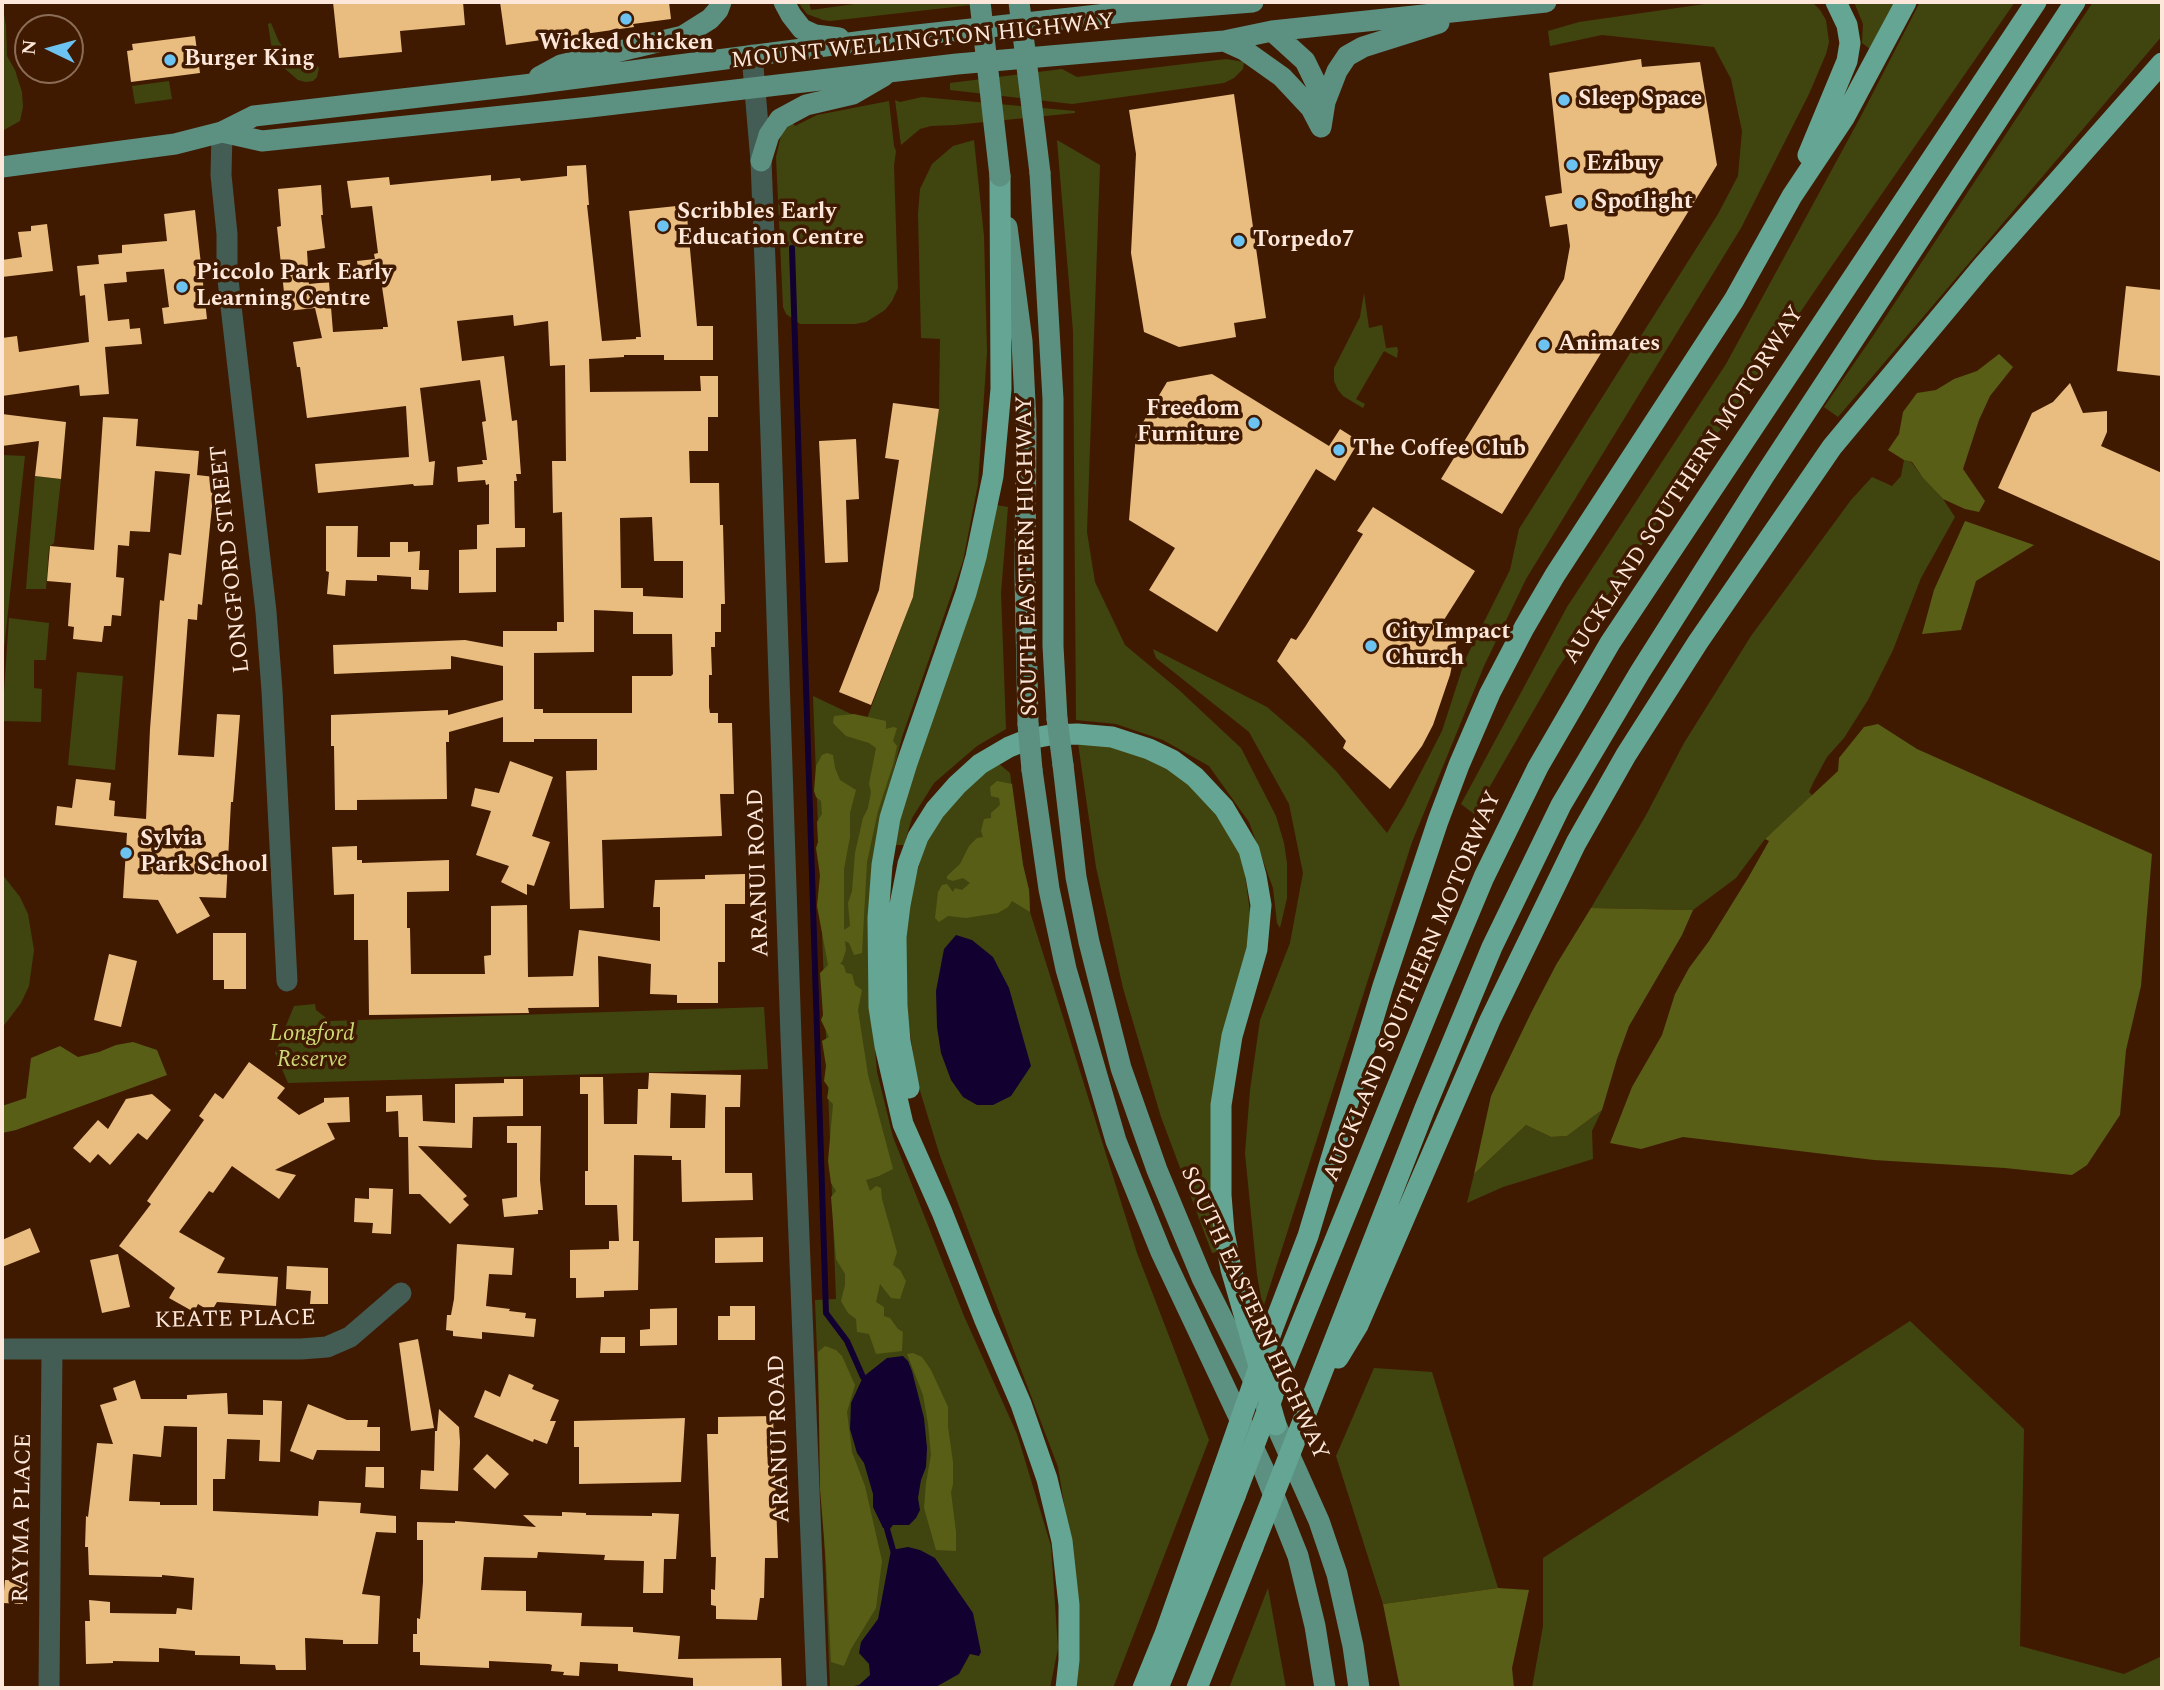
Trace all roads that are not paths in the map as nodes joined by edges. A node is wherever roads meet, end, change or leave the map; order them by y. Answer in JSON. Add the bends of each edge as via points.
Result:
{"nodes":[{"id":1,"x":721,"y":2,"type":"edge"},
{"id":2,"x":784,"y":2,"type":"edge"},
{"id":3,"x":980,"y":2,"type":"edge"},
{"id":4,"x":1018,"y":2,"type":"edge"},
{"id":5,"x":1145,"y":2,"type":"edge"},
{"id":6,"x":1253,"y":2,"type":"edge"},
{"id":7,"x":1546,"y":2,"type":"edge"},
{"id":8,"x":1836,"y":2,"type":"edge"},
{"id":9,"x":1906,"y":2,"type":"edge"},
{"id":10,"x":2036,"y":2,"type":"edge"},
{"id":11,"x":2075,"y":2,"type":"edge"},
{"id":12,"x":1481,"y":10,"type":"junction"},
{"id":13,"x":1125,"y":12,"type":"junction"},
{"id":14,"x":1272,"y":31,"type":"junction"},
{"id":15,"x":872,"y":40,"type":"junction"},
{"id":16,"x":1224,"y":41,"type":"junction"},
{"id":17,"x":752,"y":55,"type":"junction"},
{"id":18,"x":2162,"y":62,"type":"edge"},
{"id":19,"x":892,"y":72,"type":"junction"},
{"id":20,"x":524,"y":85,"type":"junction"},
{"id":21,"x":755,"y":87,"type":"junction"},
{"id":22,"x":1325,"y":102,"type":"junction"},
{"id":23,"x":222,"y":132,"type":"junction"},
{"id":24,"x":761,"y":161,"type":"junction"},
{"id":25,"x":2,"y":167,"type":"edge"},
{"id":26,"x":1000,"y":176,"type":"junction"},
{"id":27,"x":1791,"y":195,"type":"junction"},
{"id":28,"x":287,"y":981,"type":"dead end"},
{"id":29,"x":942,"y":1212,"type":"junction"},
{"id":30,"x":401,"y":1293,"type":"dead end"},
{"id":31,"x":2,"y":1349,"type":"edge"},
{"id":32,"x":52,"y":1349,"type":"junction"},
{"id":33,"x":1308,"y":1408,"type":"junction"},
{"id":34,"x":1276,"y":1425,"type":"junction"},
{"id":35,"x":49,"y":1688,"type":"edge"},
{"id":36,"x":817,"y":1688,"type":"edge"},
{"id":37,"x":1066,"y":1688,"type":"edge"},
{"id":38,"x":1143,"y":1688,"type":"edge"},
{"id":39,"x":1158,"y":1688,"type":"edge"},
{"id":40,"x":1197,"y":1688,"type":"edge"},
{"id":41,"x":1325,"y":1688,"type":"edge"},
{"id":42,"x":1359,"y":1688,"type":"edge"}],
"edges":[{"from":1,"to":20,"type":"main road","via":[[710,19],[683,36],[561,65]]},
{"from":2,"to":15,"type":"main road","via":[[802,29],[815,35]]},
{"from":3,"to":26,"type":"main road","name":"SOUTH EASTERN HIGHWAY","bridge":true},
{"from":4,"to":34,"type":"main road","name":"SOUTH EASTERN HIGHWAY","bridge":true,"via":[[1040,173],[1052,399],[1056,719],[1076,877],[1121,1068],[1157,1170],[1202,1278]]},
{"from":5,"to":13,"type":"main road"},
{"from":6,"to":13,"type":"main road","name":"MOUNT WELLINGTON HIGHWAY"},
{"from":7,"to":12,"type":"main road","name":"MOUNT WELLINGTON HIGHWAY"},
{"from":8,"to":27,"type":"highway","via":[[1847,25],[1847,61]]},
{"from":9,"to":27,"type":"highway","via":[[1844,118]]},
{"from":10,"to":39,"type":"highway","name":"AUCKLAND SOUTHERN MOTORWAY","bridge":true,"via":[[1610,643],[1538,767],[1447,964]]},
{"from":11,"to":33,"type":"highway","via":[[1764,476],[1561,805],[1492,947]]},
{"from":12,"to":14,"type":"main road","name":"MOUNT WELLINGTON HIGHWAY"},
{"from":12,"to":22,"type":"main road","via":[[1347,56]]},
{"from":13,"to":15,"type":"main road","name":"MOUNT WELLINGTON HIGHWAY"},
{"from":14,"to":16,"type":"main road","name":"MOUNT WELLINGTON HIGHWAY"},
{"from":14,"to":22,"type":"main road","via":[[1305,61]]},
{"from":15,"to":17,"type":"main road","name":"MOUNT WELLINGTON HIGHWAY"},
{"from":16,"to":19,"type":"main road","name":"MOUNT WELLINGTON HIGHWAY"},
{"from":16,"to":22,"type":"main road","via":[[1282,76],[1311,108],[1321,127]]},
{"from":17,"to":20,"type":"main road","name":"MOUNT WELLINGTON HIGHWAY"},
{"from":17,"to":21,"type":"street","name":"ARANUI ROAD"},
{"from":18,"to":33,"type":"highway","via":[[1832,447],[1626,755],[1576,843],[1490,1020],[1357,1325]]},
{"from":19,"to":21,"type":"main road","name":"MOUNT WELLINGTON HIGHWAY"},
{"from":19,"to":24,"type":"main road","via":[[853,94],[806,105],[780,119]]},
{"from":20,"to":23,"type":"main road","name":"MOUNT WELLINGTON HIGHWAY","via":[[254,116]]},
{"from":21,"to":23,"type":"main road","name":"MOUNT WELLINGTON HIGHWAY","via":[[262,141]]},
{"from":21,"to":24,"type":"street","name":"ARANUI ROAD"},
{"from":23,"to":25,"type":"main road","name":"MOUNT WELLINGTON HIGHWAY","via":[[175,144]]},
{"from":23,"to":28,"type":"street","name":"LONGFORD STREET","via":[[228,284],[272,691]]},
{"from":24,"to":36,"type":"street","name":"ARANUI ROAD"},
{"from":26,"to":29,"type":"highway","via":[[1001,389],[993,475],[966,593],[891,818],[881,865],[878,918],[879,1007],[893,1080],[903,1124]]},
{"from":26,"to":41,"type":"main road","name":"SOUTH EASTERN HIGHWAY","bridge":true,"via":[[1023,355],[1028,724],[1049,889],[1066,969],[1116,1141],[1161,1252],[1264,1468],[1298,1556]]},
{"from":27,"to":38,"type":"highway","bridge":true,"via":[[1734,300],[1555,575],[1490,693],[1437,821],[1308,1236]]},
{"from":29,"to":34,"type":"highway","via":[[911,1098],[897,1006],[896,937],[908,864],[918,837],[957,785],[980,764],[1019,743],[1077,734],[1112,737],[1149,749],[1195,777],[1224,808],[1249,850],[1256,876],[1261,905],[1257,948],[1232,1036],[1221,1105],[1221,1195],[1231,1269]]},
{"from":29,"to":37,"type":"highway","via":[[1047,1479],[1067,1583]]},
{"from":30,"to":32,"type":"street","name":"KEATE PLACE","via":[[350,1337],[327,1347]]},
{"from":31,"to":32,"type":"street","name":"KEATE PLACE"},
{"from":32,"to":35,"type":"street","name":"RAYMA PLACE"},
{"from":33,"to":40,"type":"highway","bridge":true},
{"from":34,"to":42,"type":"main road","name":"SOUTH EASTERN HIGHWAY","via":[[1337,1574]]}]}
